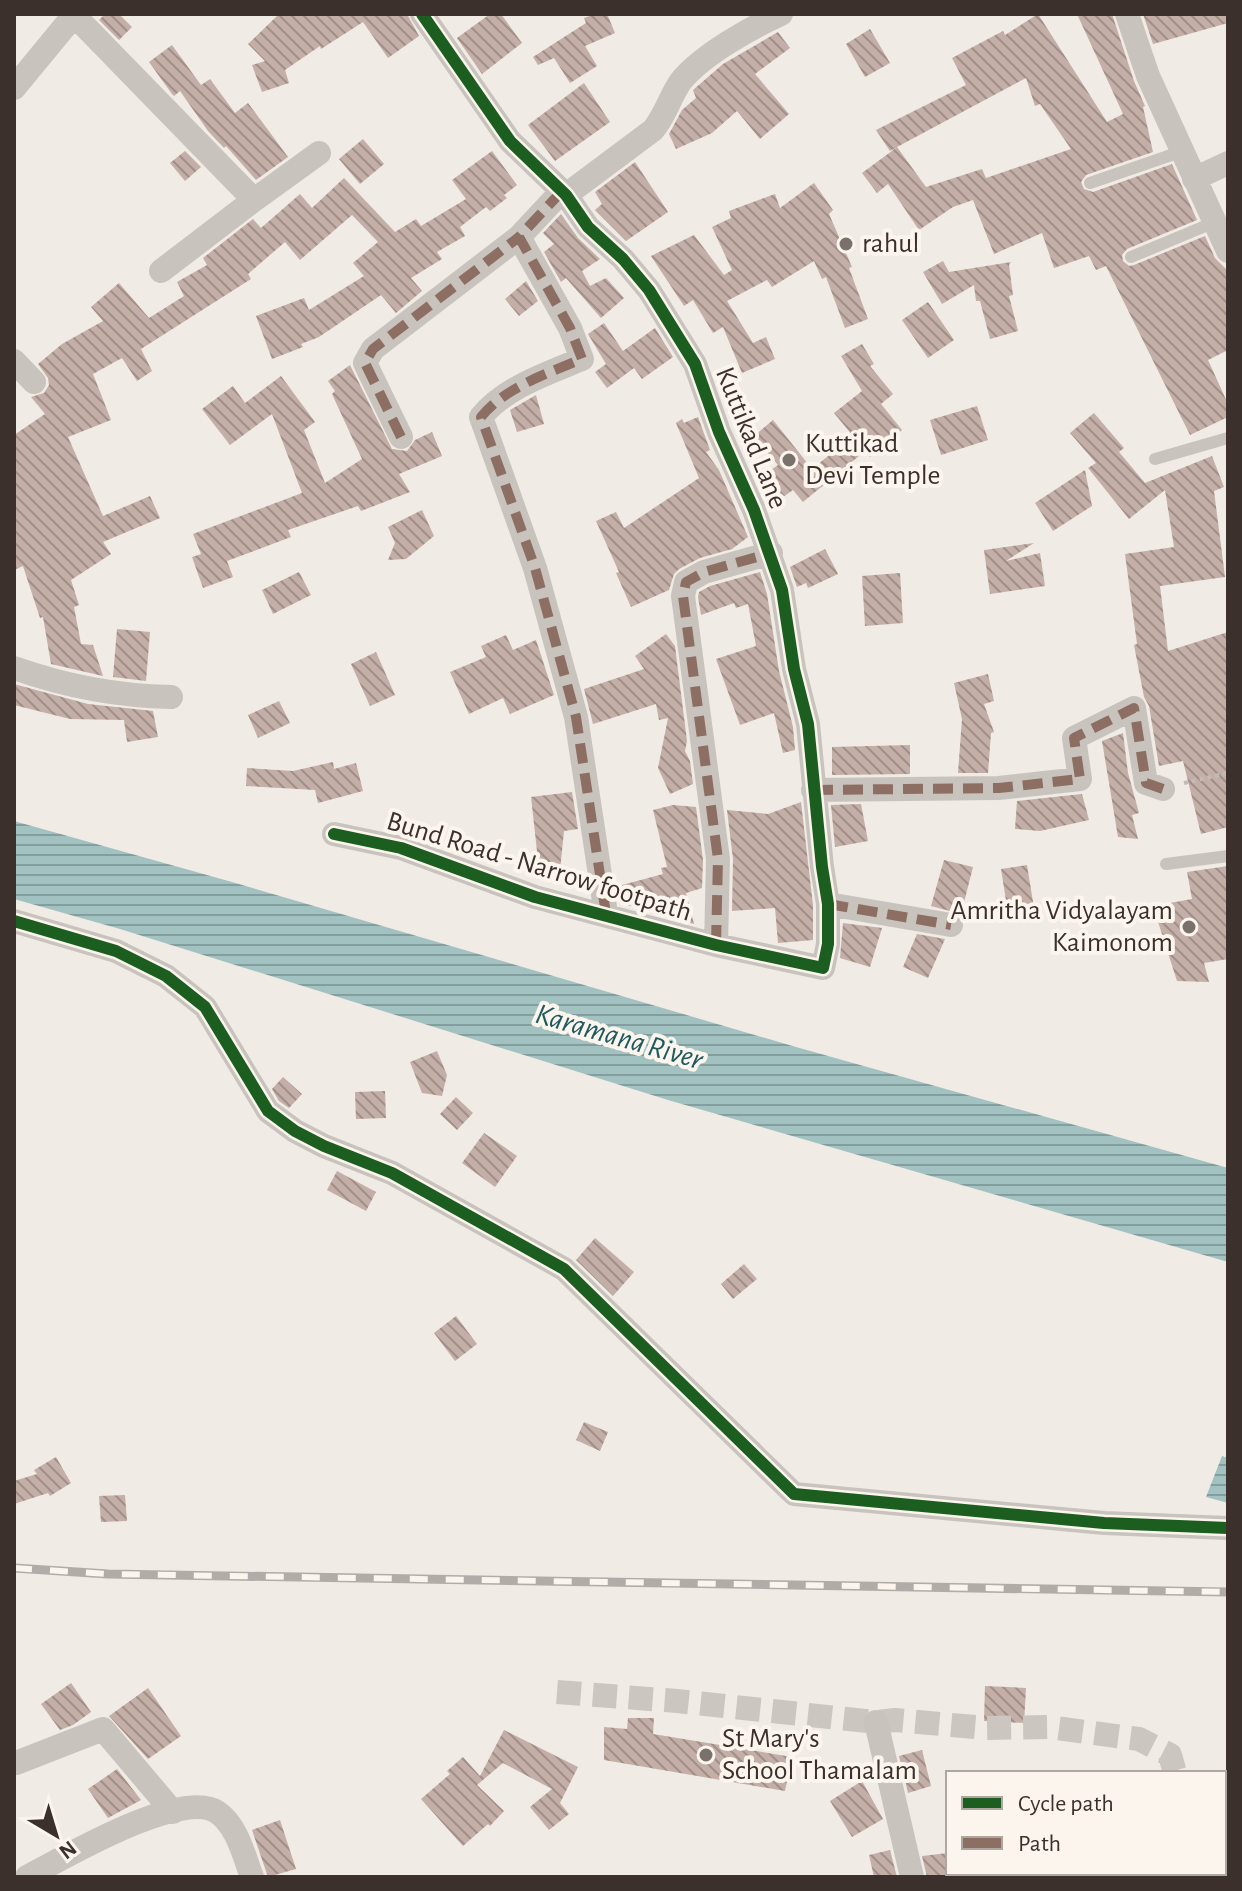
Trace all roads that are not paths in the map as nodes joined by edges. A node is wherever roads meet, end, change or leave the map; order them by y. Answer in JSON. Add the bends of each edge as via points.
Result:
{"nodes":[{"id":1,"x":422,"y":14,"type":"edge"},
{"id":2,"x":781,"y":14,"type":"edge"},
{"id":3,"x":1127,"y":14,"type":"edge"},
{"id":4,"x":75,"y":15,"type":"edge"},
{"id":5,"x":14,"y":88,"type":"edge"},
{"id":6,"x":1183,"y":151,"type":"junction"},
{"id":7,"x":319,"y":153,"type":"dead end"},
{"id":8,"x":1228,"y":163,"type":"edge"},
{"id":9,"x":1194,"y":179,"type":"junction"},
{"id":10,"x":1090,"y":183,"type":"dead end"},
{"id":11,"x":564,"y":193,"type":"junction"},
{"id":12,"x":254,"y":200,"type":"junction"},
{"id":13,"x":1215,"y":222,"type":"junction"},
{"id":14,"x":519,"y":237,"type":"junction"},
{"id":15,"x":1228,"y":251,"type":"edge"},
{"id":16,"x":1131,"y":257,"type":"dead end"},
{"id":17,"x":161,"y":271,"type":"dead end"},
{"id":18,"x":14,"y":361,"type":"edge"},
{"id":19,"x":34,"y":382,"type":"dead end"},
{"id":20,"x":401,"y":437,"type":"dead end"},
{"id":21,"x":1228,"y":438,"type":"edge"},
{"id":22,"x":1155,"y":459,"type":"dead end"},
{"id":23,"x":771,"y":553,"type":"junction"},
{"id":24,"x":14,"y":668,"type":"edge"},
{"id":25,"x":171,"y":697,"type":"dead end"},
{"id":26,"x":1163,"y":789,"type":"road end"},
{"id":27,"x":813,"y":790,"type":"junction"},
{"id":28,"x":334,"y":834,"type":"dead end"},
{"id":29,"x":1228,"y":856,"type":"edge"},
{"id":30,"x":1166,"y":864,"type":"dead end"},
{"id":31,"x":828,"y":904,"type":"junction"},
{"id":32,"x":606,"y":914,"type":"junction"},
{"id":33,"x":14,"y":921,"type":"edge"},
{"id":34,"x":951,"y":925,"type":"dead end"},
{"id":35,"x":716,"y":945,"type":"junction"},
{"id":36,"x":823,"y":968,"type":"joint"},
{"id":37,"x":1228,"y":1528,"type":"edge"},
{"id":38,"x":876,"y":1722,"type":"dead end"},
{"id":39,"x":16,"y":1763,"type":"dead end"},
{"id":40,"x":173,"y":1812,"type":"junction"},
{"id":41,"x":37,"y":1875,"type":"edge"},
{"id":42,"x":252,"y":1877,"type":"edge"},
{"id":43,"x":912,"y":1877,"type":"edge"}],
"edges":[{"from":1,"to":11,"type":"street","name":"Kuttikad Lane","via":[[510,141]]},
{"from":2,"to":11,"type":"street","via":[[721,47],[682,80],[653,130]]},
{"from":3,"to":6,"type":"street","via":[[1148,76]]},
{"from":4,"to":5,"type":"street"},
{"from":4,"to":12,"type":"street"},
{"from":6,"to":9,"type":"street"},
{"from":6,"to":10,"type":"lane"},
{"from":7,"to":12,"type":"street"},
{"from":8,"to":9,"type":"street"},
{"from":9,"to":13,"type":"street"},
{"from":11,"to":14,"type":"street"},
{"from":11,"to":23,"type":"street","name":"Kuttikad Lane","via":[[588,227],[649,290],[695,364]]},
{"from":12,"to":17,"type":"street"},
{"from":13,"to":15,"type":"street"},
{"from":13,"to":16,"type":"lane"},
{"from":14,"to":20,"type":"street","via":[[373,349],[365,363]]},
{"from":14,"to":32,"type":"street","via":[[582,359],[533,380],[481,417],[535,568],[576,717]]},
{"from":18,"to":19,"type":"street"},
{"from":21,"to":22,"type":"lane"},
{"from":23,"to":27,"type":"street","name":"Kuttikad Lane","via":[[808,724]]},
{"from":23,"to":35,"type":"street","name":"Kuttikad Lane","via":[[704,572],[686,582],[683,596],[718,859]]},
{"from":24,"to":25,"type":"street","via":[[49,680]]},
{"from":26,"to":27,"type":"street","via":[[1146,783],[1134,708],[1074,738],[1080,779],[999,788]]},
{"from":27,"to":31,"type":"street","name":"Kuttikad Lane"},
{"from":28,"to":32,"type":"street","name":"Bund Road - Narrow footpath","via":[[401,848],[535,897]]},
{"from":29,"to":30,"type":"lane"},
{"from":31,"to":34,"type":"street"},
{"from":31,"to":36,"type":"street","name":"Kuttikad Lane"},
{"from":32,"to":35,"type":"street","name":"Bund Road - Narrow footpath"},
{"from":33,"to":37,"type":"street","via":[[116,951],[166,976],[205,1007],[268,1111],[295,1131],[392,1173],[564,1269],[794,1494],[1104,1523]]},
{"from":35,"to":36,"type":"street","name":"Bund Road - Narrow footpath"},
{"from":38,"to":43,"type":"street"},
{"from":39,"to":40,"type":"street","via":[[103,1729]]},
{"from":40,"to":41,"type":"street","via":[[144,1818]]},
{"from":40,"to":42,"type":"street","via":[[217,1812],[236,1834]]}]}
